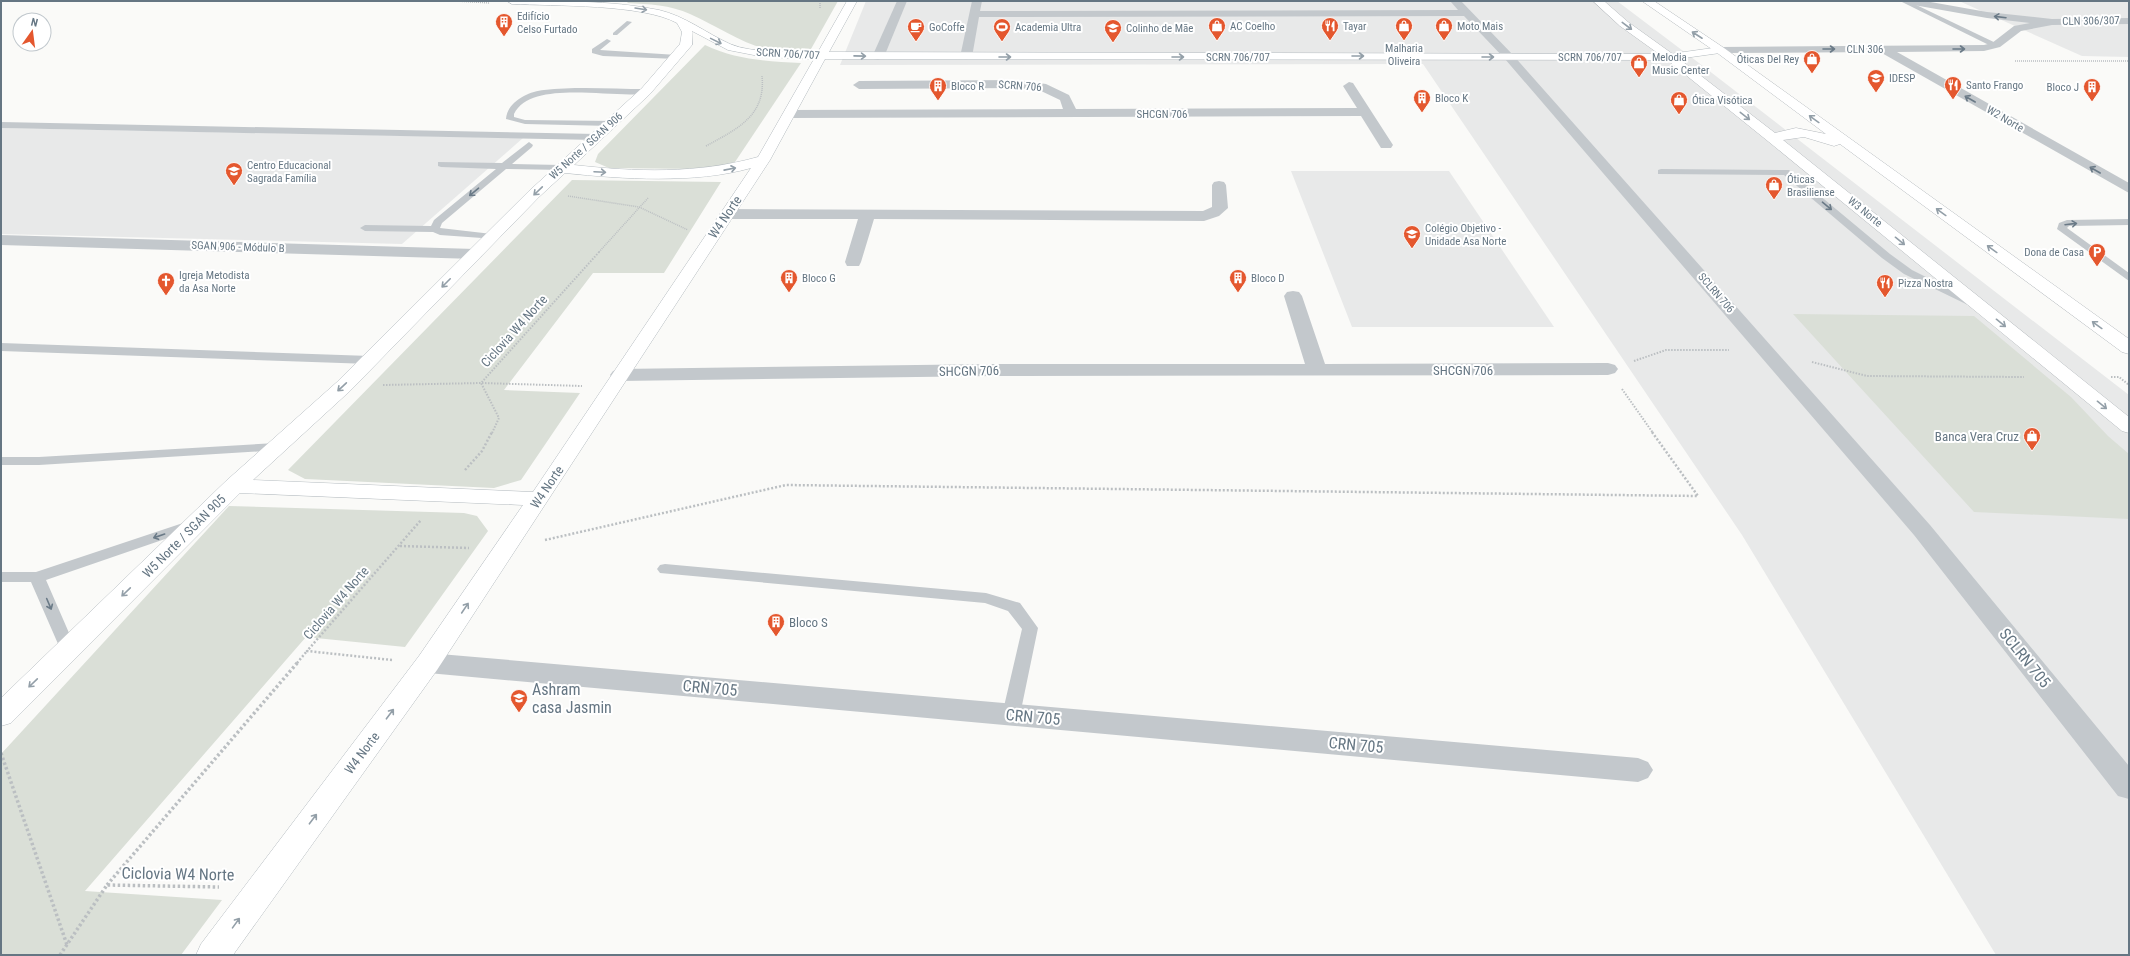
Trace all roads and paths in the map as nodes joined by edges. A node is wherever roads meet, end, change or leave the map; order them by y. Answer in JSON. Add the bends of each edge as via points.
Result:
{"nodes":[{"id":1,"x":512,"y":1,"type":"edge"},
{"id":2,"x":820,"y":1,"type":"edge"},
{"id":3,"x":852,"y":1,"type":"edge"},
{"id":4,"x":902,"y":1,"type":"edge"},
{"id":5,"x":977,"y":1,"type":"edge"},
{"id":6,"x":1455,"y":1,"type":"edge"},
{"id":7,"x":1598,"y":1,"type":"edge"},
{"id":8,"x":1648,"y":1,"type":"edge"},
{"id":9,"x":1904,"y":1,"type":"edge"},
{"id":10,"x":1908,"y":1,"type":"edge"},
{"id":11,"x":544,"y":2,"type":"edge"},
{"id":12,"x":626,"y":4,"type":"edge"},
{"id":13,"x":1941,"y":6,"type":"junction"},
{"id":14,"x":1466,"y":13,"type":"junction"},
{"id":15,"x":974,"y":14,"type":"junction"},
{"id":16,"x":820,"y":15,"type":"dead end"},
{"id":17,"x":2129,"y":21,"type":"edge"},
{"id":18,"x":629,"y":22,"type":"dead end"},
{"id":19,"x":682,"y":22,"type":"junction"},
{"id":20,"x":2052,"y":22,"type":"junction"},
{"id":21,"x":1984,"y":26,"type":"dead end"},
{"id":22,"x":615,"y":34,"type":"dead end"},
{"id":23,"x":607,"y":41,"type":"dead end"},
{"id":24,"x":1996,"y":45,"type":"junction"},
{"id":25,"x":1882,"y":48,"type":"junction"},
{"id":26,"x":1720,"y":50,"type":"junction"},
{"id":27,"x":764,"y":54,"type":"junction"},
{"id":28,"x":821,"y":56,"type":"junction"},
{"id":29,"x":878,"y":56,"type":"junction"},
{"id":30,"x":677,"y":57,"type":"junction"},
{"id":31,"x":966,"y":57,"type":"junction"},
{"id":32,"x":1509,"y":57,"type":"junction"},
{"id":33,"x":1670,"y":57,"type":"junction"},
{"id":34,"x":859,"y":85,"type":"dead end"},
{"id":35,"x":1349,"y":86,"type":"dead end"},
{"id":36,"x":646,"y":91,"type":"junction"},
{"id":37,"x":1367,"y":112,"type":"junction"},
{"id":38,"x":788,"y":114,"type":"junction"},
{"id":39,"x":1071,"y":114,"type":"junction"},
{"id":40,"x":611,"y":123,"type":"junction"},
{"id":41,"x":1,"y":125,"type":"edge"},
{"id":42,"x":596,"y":137,"type":"junction"},
{"id":43,"x":1774,"y":139,"type":"junction"},
{"id":44,"x":529,"y":145,"type":"dead end"},
{"id":45,"x":1386,"y":145,"type":"dead end"},
{"id":46,"x":763,"y":160,"type":"junction"},
{"id":47,"x":441,"y":164,"type":"dead end"},
{"id":48,"x":504,"y":167,"type":"junction"},
{"id":49,"x":1879,"y":167,"type":"junction"},
{"id":50,"x":561,"y":168,"type":"junction"},
{"id":51,"x":1660,"y":172,"type":"dead end"},
{"id":52,"x":670,"y":174,"type":"junction"},
{"id":53,"x":1219,"y":185,"type":"dead end"},
{"id":54,"x":2129,"y":190,"type":"edge"},
{"id":55,"x":534,"y":194,"type":"junction"},
{"id":56,"x":639,"y":207,"type":"junction"},
{"id":57,"x":727,"y":214,"type":"junction"},
{"id":58,"x":867,"y":216,"type":"junction"},
{"id":59,"x":2129,"y":222,"type":"edge"},
{"id":60,"x":365,"y":228,"type":"dead end"},
{"id":61,"x":435,"y":229,"type":"junction"},
{"id":62,"x":492,"y":237,"type":"junction"},
{"id":63,"x":710,"y":239,"type":"junction"},
{"id":64,"x":1,"y":240,"type":"edge"},
{"id":65,"x":475,"y":254,"type":"junction"},
{"id":66,"x":853,"y":262,"type":"dead end"},
{"id":67,"x":2129,"y":278,"type":"edge"},
{"id":68,"x":1293,"y":296,"type":"dead end"},
{"id":69,"x":1982,"y":307,"type":"junction"},
{"id":70,"x":1,"y":347,"type":"edge"},
{"id":71,"x":2129,"y":348,"type":"edge"},
{"id":72,"x":1766,"y":350,"type":"junction"},
{"id":73,"x":370,"y":360,"type":"junction"},
{"id":74,"x":1317,"y":370,"type":"junction"},
{"id":75,"x":1608,"y":370,"type":"junction"},
{"id":76,"x":2068,"y":377,"type":"junction"},
{"id":77,"x":616,"y":381,"type":"junction"},
{"id":78,"x":481,"y":383,"type":"junction"},
{"id":79,"x":2129,"y":385,"type":"edge"},
{"id":80,"x":344,"y":386,"type":"junction"},
{"id":81,"x":2129,"y":427,"type":"edge"},
{"id":82,"x":276,"y":447,"type":"junction"},
{"id":83,"x":1,"y":461,"type":"edge"},
{"id":84,"x":234,"y":486,"type":"junction"},
{"id":85,"x":443,"y":494,"type":"junction"},
{"id":86,"x":539,"y":499,"type":"junction"},
{"id":87,"x":196,"y":524,"type":"junction"},
{"id":88,"x":1922,"y":530,"type":"joint"},
{"id":89,"x":400,"y":546,"type":"junction"},
{"id":90,"x":506,"y":548,"type":"junction"},
{"id":91,"x":665,"y":569,"type":"dead end"},
{"id":92,"x":1,"y":577,"type":"edge"},
{"id":93,"x":37,"y":577,"type":"junction"},
{"id":94,"x":68,"y":649,"type":"junction"},
{"id":95,"x":307,"y":651,"type":"junction"},
{"id":96,"x":428,"y":663,"type":"junction"},
{"id":97,"x":1,"y":715,"type":"edge"},
{"id":98,"x":1011,"y":715,"type":"junction"},
{"id":99,"x":1,"y":753,"type":"edge"},
{"id":100,"x":1638,"y":770,"type":"dead end"},
{"id":101,"x":2129,"y":787,"type":"edge"},
{"id":102,"x":107,"y":885,"type":"junction"},
{"id":103,"x":261,"y":888,"type":"junction"},
{"id":104,"x":67,"y":946,"type":"junction"},
{"id":105,"x":60,"y":955,"type":"edge"},
{"id":106,"x":213,"y":955,"type":"edge"}],
"edges":[{"from":1,"to":11,"type":"main road"},
{"from":2,"to":16,"type":"path"},
{"from":3,"to":28,"type":"main road","name":"W4 Norte"},
{"from":4,"to":29,"type":"street"},
{"from":5,"to":15,"type":"street"},
{"from":6,"to":14,"type":"street"},
{"from":7,"to":33,"type":"main road","name":"W3 Norte","one_way":true,"via":[[1624,24]]},
{"from":26,"to":8,"type":"main road","one_way":true},
{"from":9,"to":24,"type":"lane"},
{"from":10,"to":13,"type":"street"},
{"from":11,"to":12,"type":"main road"},
{"from":12,"to":19,"type":"main road","one_way":true},
{"from":20,"to":13,"type":"street","one_way":true,"via":[[1987,15]]},
{"from":13,"to":21,"type":"street"},
{"from":14,"to":15,"type":"street"},
{"from":14,"to":32,"type":"street"},
{"from":15,"to":31,"type":"street"},
{"from":17,"to":20,"type":"street","name":"CLN 306/307"},
{"from":18,"to":22,"type":"lane"},
{"from":19,"to":27,"type":"main road","name":"SCRN 706/707","one_way":true,"via":[[728,47]]},
{"from":19,"to":30,"type":"main road","name":"W5 Norte / SGAN 906","via":[[687,32],[686,45]]},
{"from":20,"to":24,"type":"street","name":"CLN 306","via":[[2018,28],[2002,35]]},
{"from":23,"to":30,"type":"lane","via":[[595,51],[603,54]]},
{"from":25,"to":24,"type":"street","name":"CLN 306","one_way":true,"via":[[1964,49]]},
{"from":26,"to":25,"type":"street","name":"CLN 306","one_way":true},
{"from":54,"to":25,"type":"street","name":"W2 Norte","one_way":true},
{"from":26,"to":33,"type":"main road","name":"CLN 306"},
{"from":49,"to":26,"type":"main road","one_way":true},
{"from":27,"to":28,"type":"main road","name":"SCRN 706/707"},
{"from":27,"to":52,"type":"path","name":"Ciclovia W4 Norte","via":[[760,61],[763,88],[759,107],[737,129],[689,157]]},
{"from":28,"to":29,"type":"main road","name":"SCRN 706/707","one_way":true},
{"from":28,"to":38,"type":"main road","name":"W4 Norte"},
{"from":29,"to":31,"type":"main road","name":"SCRN 706/707"},
{"from":30,"to":36,"type":"main road","name":"W5 Norte / SGAN 906"},
{"from":31,"to":32,"type":"main road","name":"SCRN 706/707","one_way":true},
{"from":32,"to":33,"type":"main road","name":"SCRN 706/707"},
{"from":32,"to":72,"type":"street","name":"SCLRN 706"},
{"from":33,"to":43,"type":"main road","name":"W3 Norte","one_way":true},
{"from":34,"to":39,"type":"street","name":"SCRN 706","via":[[1042,86],[1065,98]]},
{"from":35,"to":37,"type":"street"},
{"from":36,"to":40,"type":"main road","name":"W5 Norte / SGAN 906"},
{"from":36,"to":40,"type":"lane","via":[[544,92],[532,95],[509,115],[510,119],[525,122]]},
{"from":37,"to":39,"type":"street","name":"SHCGN 706"},
{"from":37,"to":45,"type":"street"},
{"from":38,"to":39,"type":"street","name":"SHCGN 706"},
{"from":38,"to":46,"type":"main road","name":"W4 Norte"},
{"from":40,"to":42,"type":"main road","name":"W5 Norte / SGAN 906"},
{"from":41,"to":42,"type":"lane"},
{"from":42,"to":50,"type":"main road","name":"W5 Norte / SGAN 906"},
{"from":43,"to":49,"type":"main road","via":[[1786,133],[1823,136]]},
{"from":43,"to":69,"type":"main road","name":"W3 Norte","one_way":true},
{"from":44,"to":48,"type":"lane"},
{"from":52,"to":46,"type":"main road","one_way":true,"via":[[697,174],[732,169]]},
{"from":46,"to":57,"type":"main road","name":"W4 Norte"},
{"from":47,"to":48,"type":"lane"},
{"from":48,"to":50,"type":"lane"},
{"from":48,"to":61,"type":"lane","one_way":true,"via":[[438,222]]},
{"from":71,"to":49,"type":"main road","one_way":true},
{"from":50,"to":52,"type":"main road","one_way":true},
{"from":50,"to":55,"type":"main road","name":"W5 Norte / SGAN 906","one_way":true},
{"from":51,"to":69,"type":"lane","one_way":true,"via":[[1786,172],[1908,272]]},
{"from":52,"to":56,"type":"path","name":"Ciclovia W4 Norte"},
{"from":53,"to":58,"type":"street","via":[[1220,208],[1204,216]]},
{"from":55,"to":56,"type":"path","via":[[563,195]]},
{"from":55,"to":62,"type":"main road","name":"W5 Norte / SGAN 906"},
{"from":56,"to":63,"type":"path"},
{"from":56,"to":78,"type":"path","name":"Ciclovia W4 Norte"},
{"from":57,"to":58,"type":"street"},
{"from":57,"to":63,"type":"main road","name":"W4 Norte"},
{"from":58,"to":66,"type":"street"},
{"from":67,"to":59,"type":"lane","one_way":true,"via":[[2062,229],[2063,225],[2067,224]]},
{"from":60,"to":61,"type":"lane"},
{"from":61,"to":62,"type":"lane","via":[[440,232]]},
{"from":62,"to":65,"type":"main road","name":"W5 Norte / SGAN 906"},
{"from":63,"to":77,"type":"main road","name":"W4 Norte"},
{"from":64,"to":65,"type":"street","name":"SGAN 906 - Módulo B"},
{"from":65,"to":73,"type":"main road","name":"W5 Norte / SGAN 906","one_way":true},
{"from":68,"to":74,"type":"street"},
{"from":69,"to":76,"type":"main road","name":"W3 Norte","one_way":true},
{"from":70,"to":73,"type":"lane"},
{"from":72,"to":75,"type":"path","via":[[1666,350]]},
{"from":72,"to":76,"type":"path","via":[[1867,376]]},
{"from":72,"to":88,"type":"street","name":"SCLRN 706"},
{"from":73,"to":80,"type":"main road","name":"W5 Norte / SGAN 905"},
{"from":74,"to":75,"type":"street","name":"SHCGN 706"},
{"from":74,"to":77,"type":"street","name":"SHCGN 706","via":[[994,370]]},
{"from":75,"to":90,"type":"path","via":[[1698,496],[786,485]]},
{"from":76,"to":79,"type":"path","via":[[2119,377]]},
{"from":76,"to":81,"type":"main road","name":"W3 Norte","one_way":true},
{"from":77,"to":78,"type":"path"},
{"from":77,"to":86,"type":"main road","name":"W4 Norte"},
{"from":78,"to":80,"type":"path"},
{"from":78,"to":85,"type":"path","name":"Ciclovia W4 Norte","via":[[499,418],[482,451]]},
{"from":80,"to":82,"type":"main road","name":"W5 Norte / SGAN 905","one_way":true},
{"from":82,"to":83,"type":"lane"},
{"from":82,"to":84,"type":"main road","name":"W5 Norte / SGAN 905"},
{"from":84,"to":85,"type":"main road"},
{"from":84,"to":87,"type":"main road","name":"W5 Norte / SGAN 905"},
{"from":85,"to":86,"type":"main road"},
{"from":85,"to":89,"type":"path","name":"Ciclovia W4 Norte"},
{"from":86,"to":90,"type":"main road","name":"W4 Norte"},
{"from":87,"to":93,"type":"lane","one_way":true},
{"from":87,"to":94,"type":"main road","name":"W5 Norte / SGAN 905","one_way":true},
{"from":88,"to":101,"type":"street","name":"SCLRN 705"},
{"from":89,"to":90,"type":"path"},
{"from":89,"to":95,"type":"path","name":"Ciclovia W4 Norte"},
{"from":96,"to":90,"type":"main road","name":"W4 Norte","one_way":true},
{"from":91,"to":98,"type":"lane","via":[[986,598],[1014,607],[1030,628]]},
{"from":92,"to":93,"type":"lane"},
{"from":93,"to":94,"type":"lane","one_way":true},
{"from":94,"to":97,"type":"main road","name":"W5 Norte / SGAN 905","one_way":true},
{"from":95,"to":96,"type":"path","name":"Ciclovia W4 Norte"},
{"from":95,"to":102,"type":"path"},
{"from":96,"to":98,"type":"street","name":"CRN 705"},
{"from":103,"to":96,"type":"main road","name":"W4 Norte","one_way":true},
{"from":98,"to":100,"type":"street","name":"CRN 705"},
{"from":99,"to":104,"type":"path"},
{"from":102,"to":103,"type":"path","name":"Ciclovia W4 Norte"},
{"from":102,"to":104,"type":"path","name":"Ciclovia W4 Norte"},
{"from":106,"to":103,"type":"main road","name":"W4 Norte","one_way":true},
{"from":104,"to":105,"type":"path","name":"Ciclovia W4 Norte"}]}
